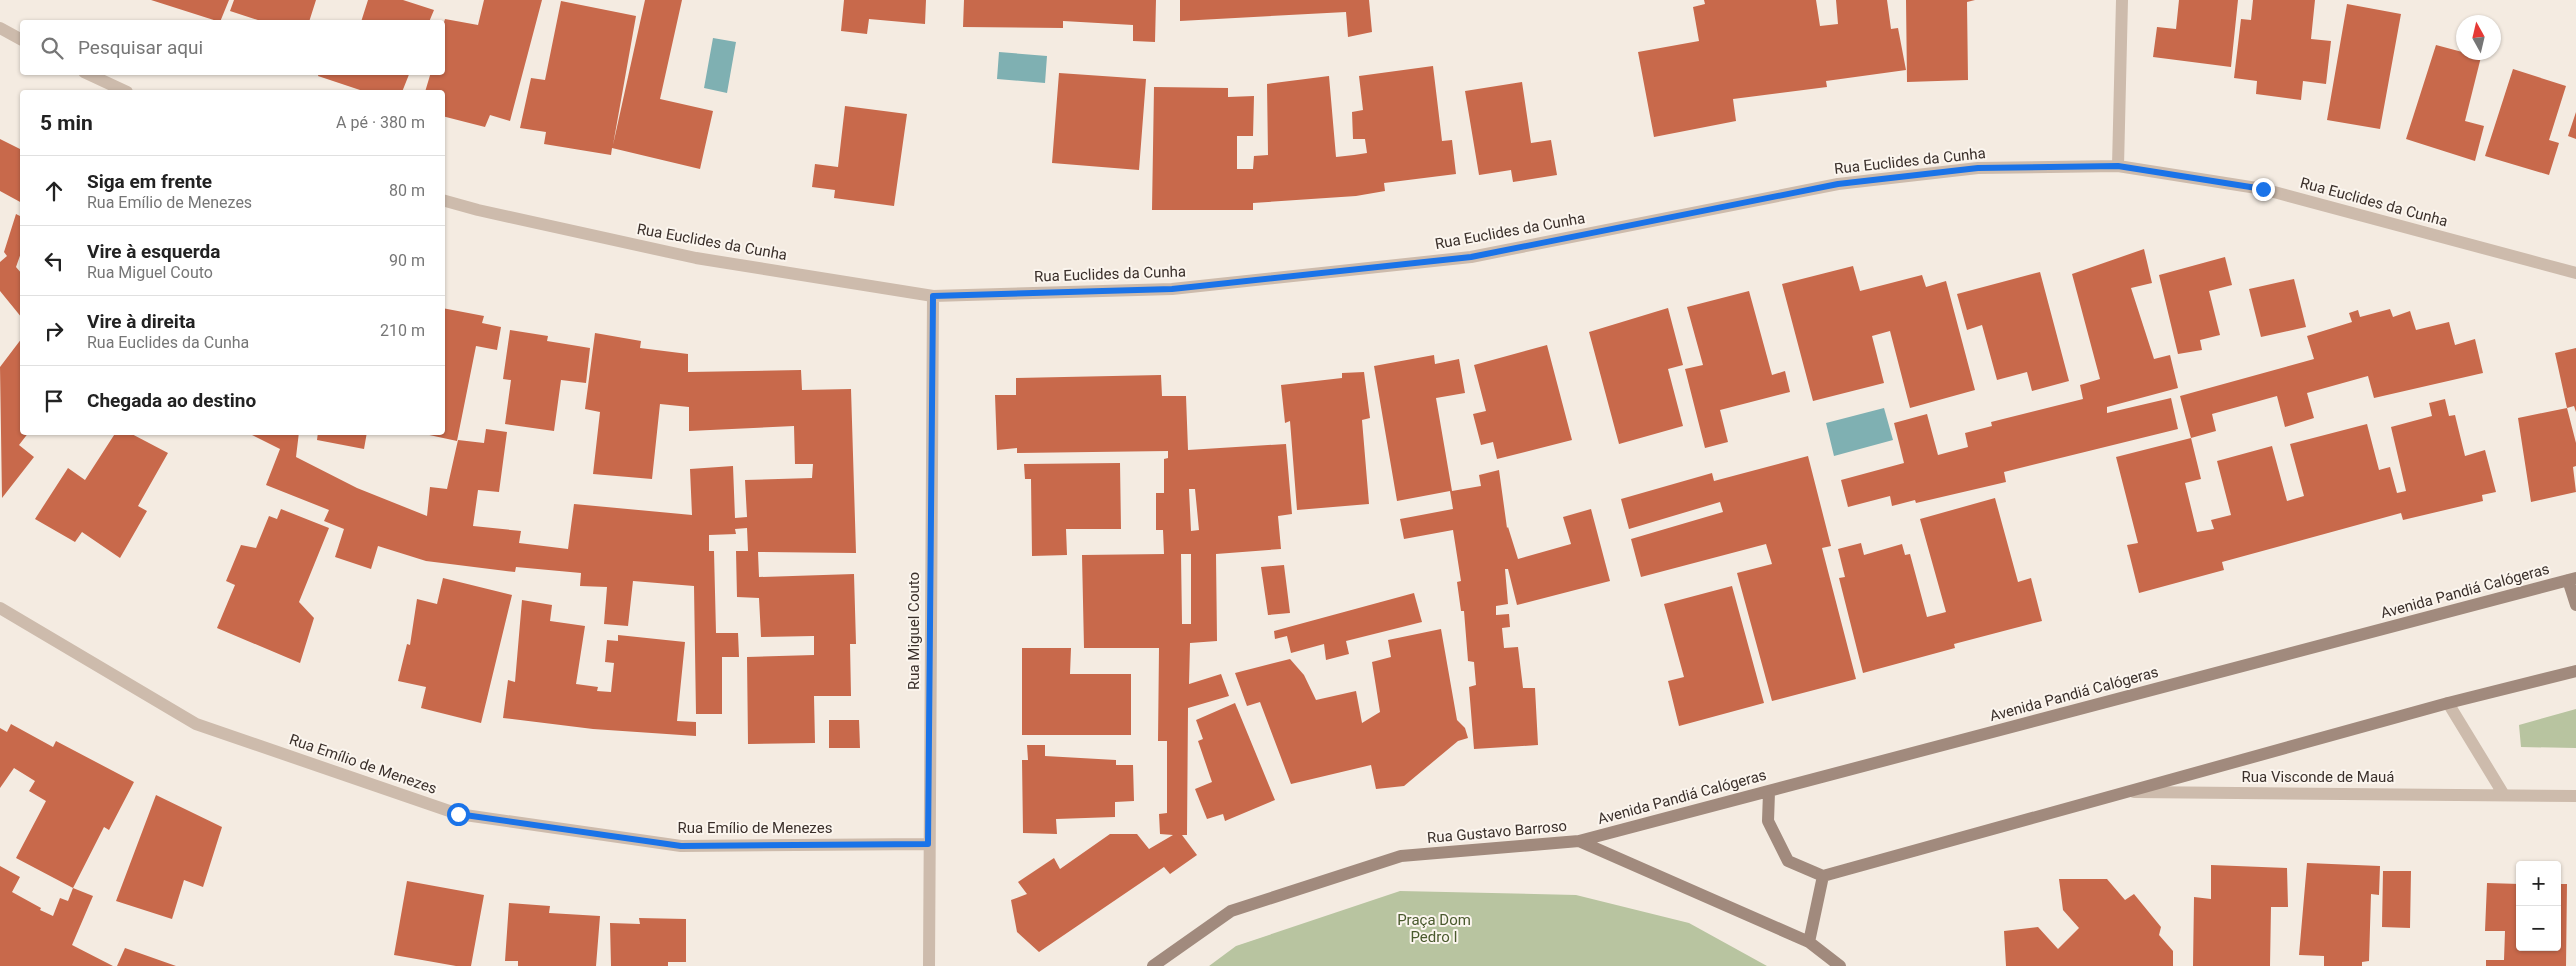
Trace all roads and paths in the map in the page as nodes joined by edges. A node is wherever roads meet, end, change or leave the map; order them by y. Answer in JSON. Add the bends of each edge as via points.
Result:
{"nodes":[{"id":1,"x":2122,"y":0,"type":"edge"},
{"id":2,"x":0,"y":28,"type":"edge"},
{"id":3,"x":20,"y":39,"type":"edge"},
{"id":4,"x":90,"y":75,"type":"edge"},
{"id":5,"x":123,"y":90,"type":"edge"},
{"id":6,"x":2118,"y":166,"type":"junction"},
{"id":7,"x":445,"y":201,"type":"edge"},
{"id":8,"x":2576,"y":273,"type":"edge"},
{"id":9,"x":933,"y":296,"type":"junction"},
{"id":10,"x":2572,"y":579,"type":"edge"},
{"id":11,"x":2576,"y":605,"type":"edge"},
{"id":12,"x":0,"y":608,"type":"edge"},
{"id":13,"x":2576,"y":671,"type":"edge"},
{"id":14,"x":2448,"y":702,"type":"junction"},
{"id":15,"x":1769,"y":792,"type":"junction"},
{"id":16,"x":2132,"y":792,"type":"junction"},
{"id":17,"x":2504,"y":795,"type":"junction"},
{"id":18,"x":2576,"y":796,"type":"edge"},
{"id":19,"x":1579,"y":841,"type":"junction"},
{"id":20,"x":928,"y":844,"type":"junction"},
{"id":21,"x":1823,"y":876,"type":"junction"},
{"id":22,"x":1808,"y":942,"type":"junction"},
{"id":23,"x":929,"y":966,"type":"edge"},
{"id":24,"x":1153,"y":966,"type":"edge"},
{"id":25,"x":1840,"y":966,"type":"edge"}],
"edges":[{"from":1,"to":6,"type":"street"},
{"from":2,"to":3,"type":"street"},
{"from":4,"to":5,"type":"street"},
{"from":6,"to":8,"type":"street","name":"Rua Euclides da Cunha","via":[[2263,189]]},
{"from":6,"to":9,"type":"street","name":"Rua Euclides da Cunha","via":[[1978,168],[1838,184],[1471,257],[1172,289]]},
{"from":7,"to":9,"type":"street","name":"Rua Euclides da Cunha","via":[[696,258]]},
{"from":9,"to":20,"type":"street","name":"Rua Miguel Couto"},
{"from":10,"to":11,"type":"street"},
{"from":10,"to":15,"type":"street","name":"Avenida Pandiá Calógeras"},
{"from":12,"to":20,"type":"street","name":"Rua Emílio de Menezes","via":[[196,724],[458,814],[681,846]]},
{"from":13,"to":14,"type":"street"},
{"from":14,"to":16,"type":"street"},
{"from":14,"to":17,"type":"street"},
{"from":15,"to":19,"type":"street","name":"Avenida Pandiá Calógeras"},
{"from":15,"to":21,"type":"street","via":[[1768,821],[1788,861]]},
{"from":16,"to":17,"type":"street","name":"Rua Visconde de Mauá"},
{"from":16,"to":21,"type":"street"},
{"from":17,"to":18,"type":"street","name":"Rua Visconde de Mauá"},
{"from":19,"to":22,"type":"street","name":"Rua Gustavo Barroso"},
{"from":19,"to":24,"type":"street","name":"Rua Gustavo Barroso","via":[[1400,856],[1231,911]]},
{"from":20,"to":23,"type":"street","name":"Rua Miguel Couto"},
{"from":21,"to":22,"type":"street"},
{"from":22,"to":25,"type":"street","name":"Rua Gustavo Barroso"}]}
